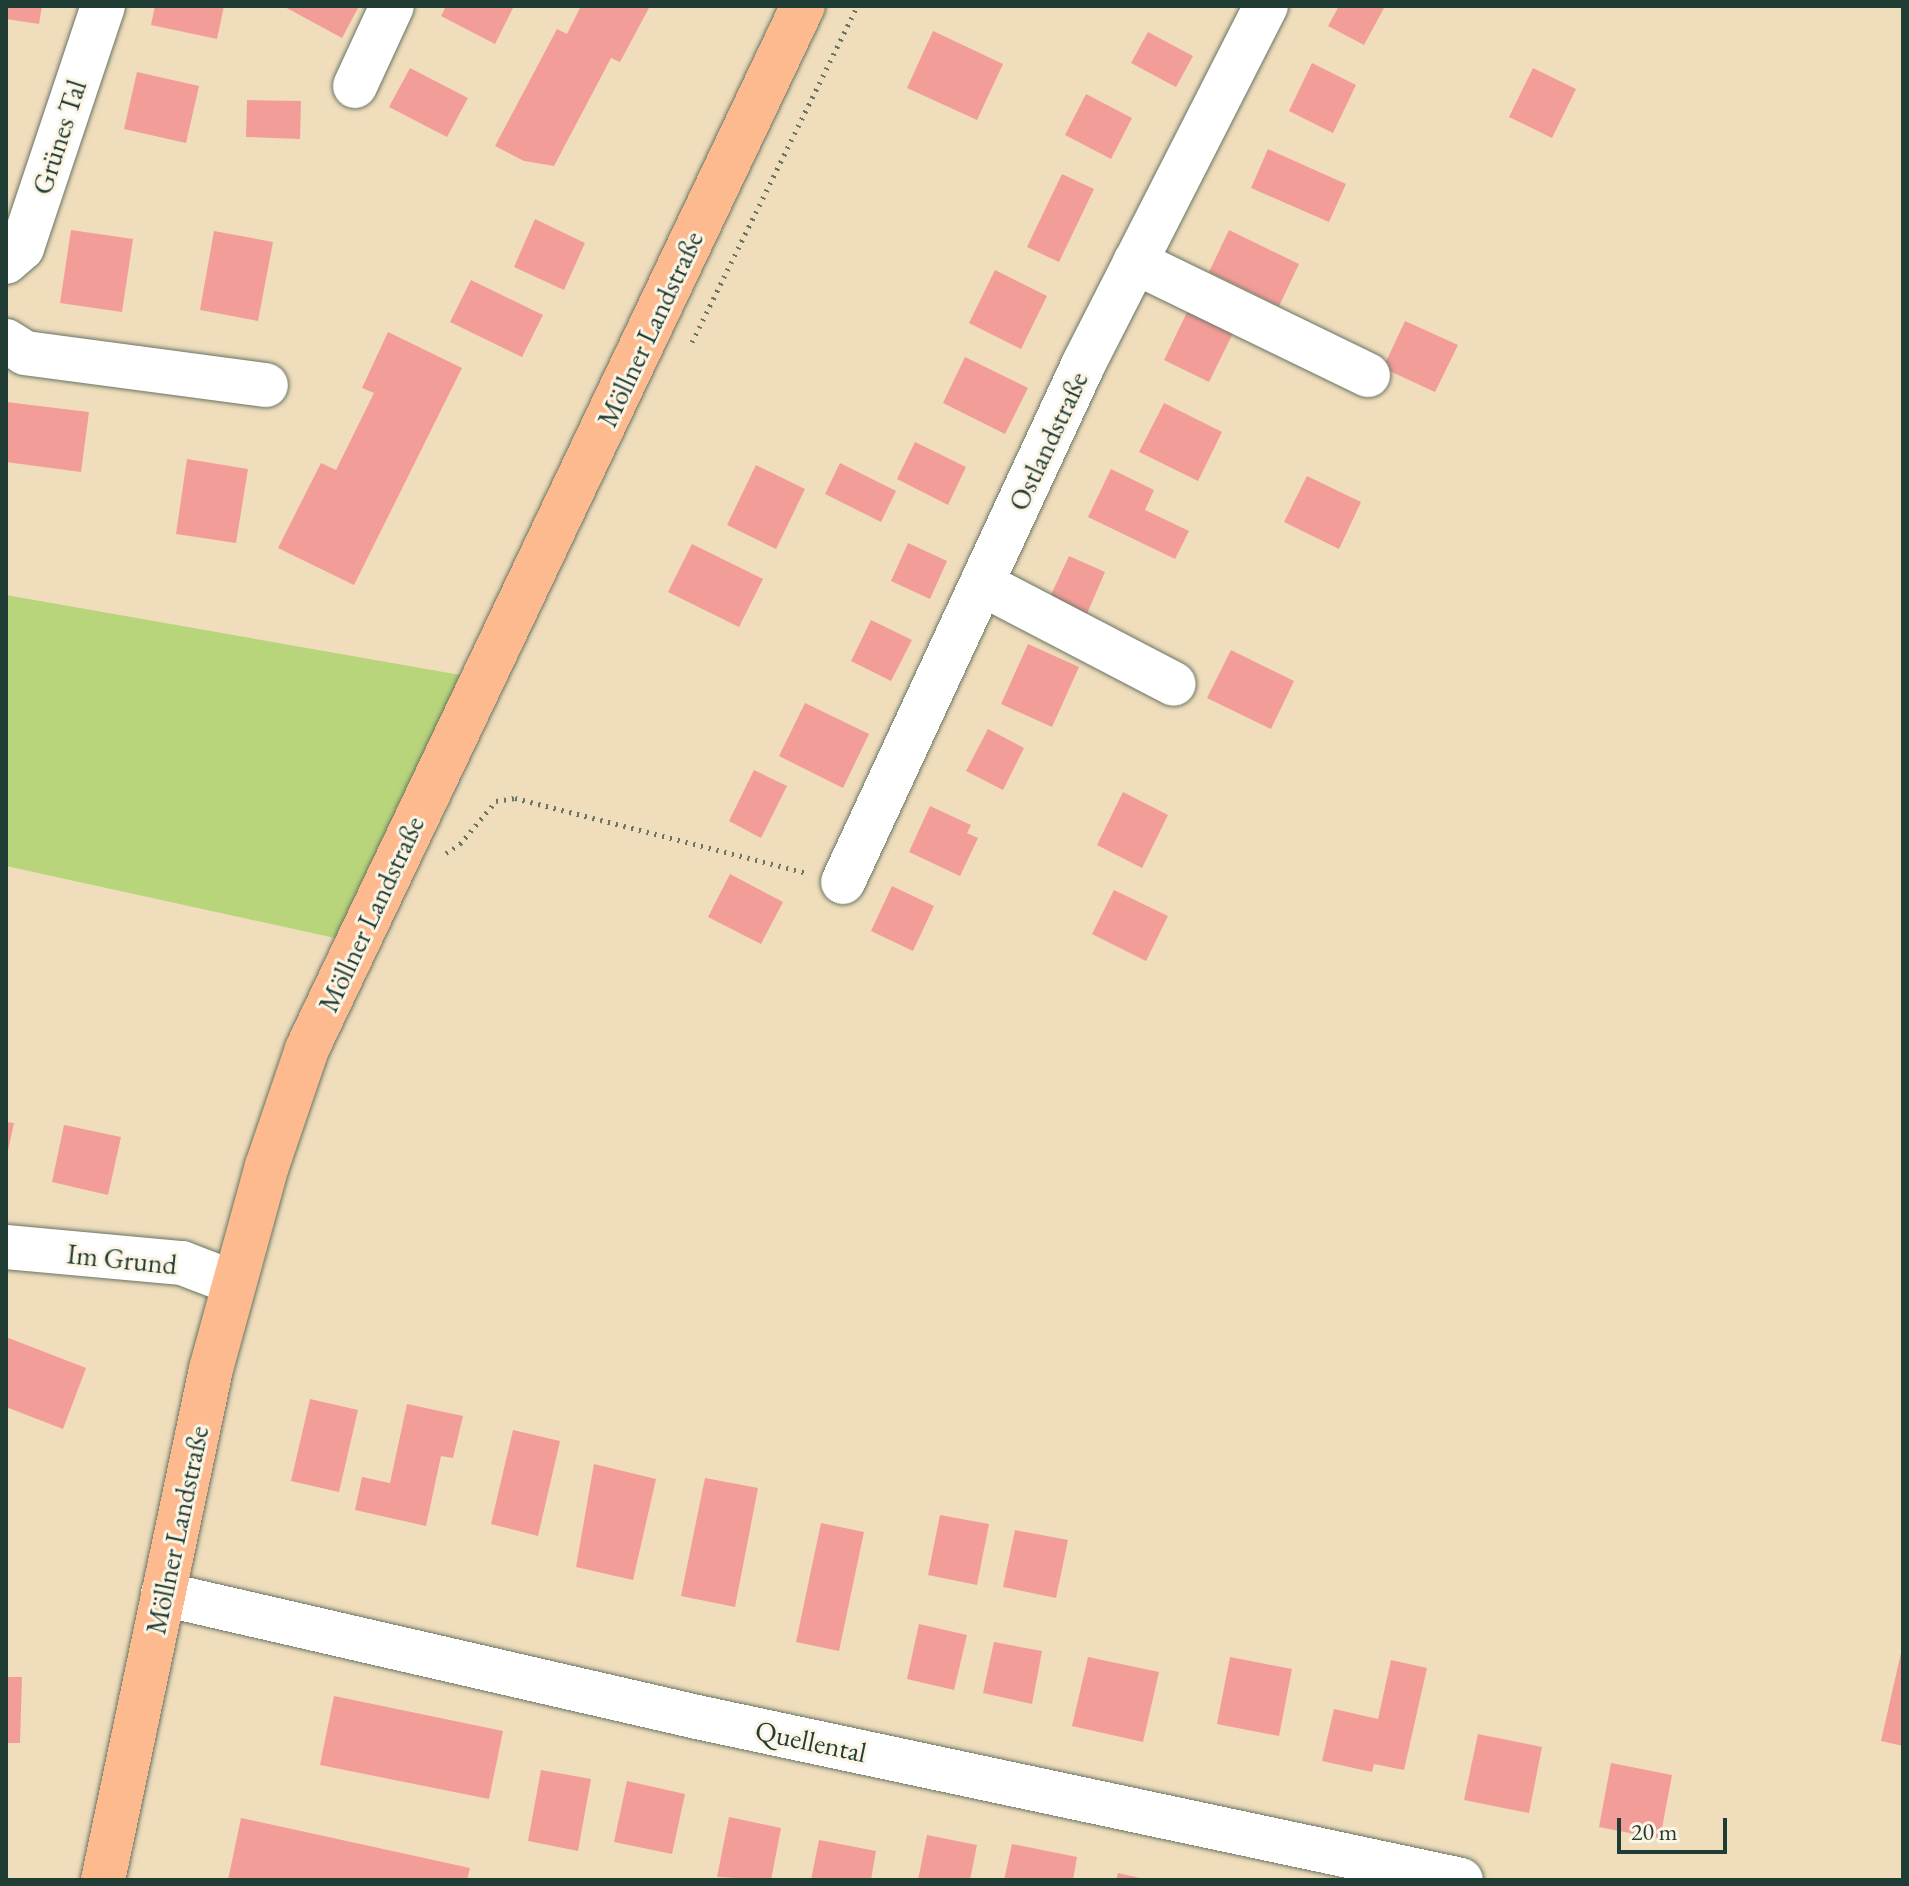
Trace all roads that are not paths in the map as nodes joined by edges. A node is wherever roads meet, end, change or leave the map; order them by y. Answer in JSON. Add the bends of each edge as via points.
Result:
{"nodes":[{"id":1,"x":103,"y":6,"type":"edge"},
{"id":2,"x":392,"y":6,"type":"edge"},
{"id":3,"x":803,"y":6,"type":"edge"},
{"id":4,"x":1266,"y":6,"type":"edge"},
{"id":5,"x":355,"y":86,"type":"dead end"},
{"id":6,"x":6,"y":262,"type":"edge"},
{"id":7,"x":1135,"y":262,"type":"junction"},
{"id":8,"x":6,"y":341,"type":"edge"},
{"id":9,"x":1368,"y":375,"type":"dead end"},
{"id":10,"x":266,"y":385,"type":"dead end"},
{"id":11,"x":982,"y":584,"type":"junction"},
{"id":12,"x":1174,"y":684,"type":"dead end"},
{"id":13,"x":843,"y":882,"type":"road end"},
{"id":14,"x":6,"y":1247,"type":"edge"},
{"id":15,"x":234,"y":1283,"type":"junction"},
{"id":16,"x":163,"y":1594,"type":"junction"},
{"id":17,"x":103,"y":1880,"type":"edge"},
{"id":18,"x":1461,"y":1880,"type":"edge"}],
"edges":[{"from":1,"to":6,"type":"street","name":"Grünes Tal","via":[[22,248]]},
{"from":2,"to":5,"type":"street"},
{"from":3,"to":15,"type":"main road","name":"Möllner Landstraße","via":[[307,1049]]},
{"from":4,"to":7,"type":"street","name":"Ostlandstraße"},
{"from":7,"to":9,"type":"street"},
{"from":7,"to":11,"type":"street","name":"Ostlandstraße"},
{"from":8,"to":10,"type":"street","via":[[25,353]]},
{"from":11,"to":12,"type":"street"},
{"from":11,"to":13,"type":"street","name":"Ostlandstraße"},
{"from":14,"to":15,"type":"street","name":"Im Grund","via":[[182,1263]]},
{"from":15,"to":16,"type":"main road","name":"Möllner Landstraße"},
{"from":16,"to":17,"type":"main road","name":"Möllner Landstraße"},
{"from":16,"to":18,"type":"street","name":"Quellental","via":[[697,1717]]}]}
